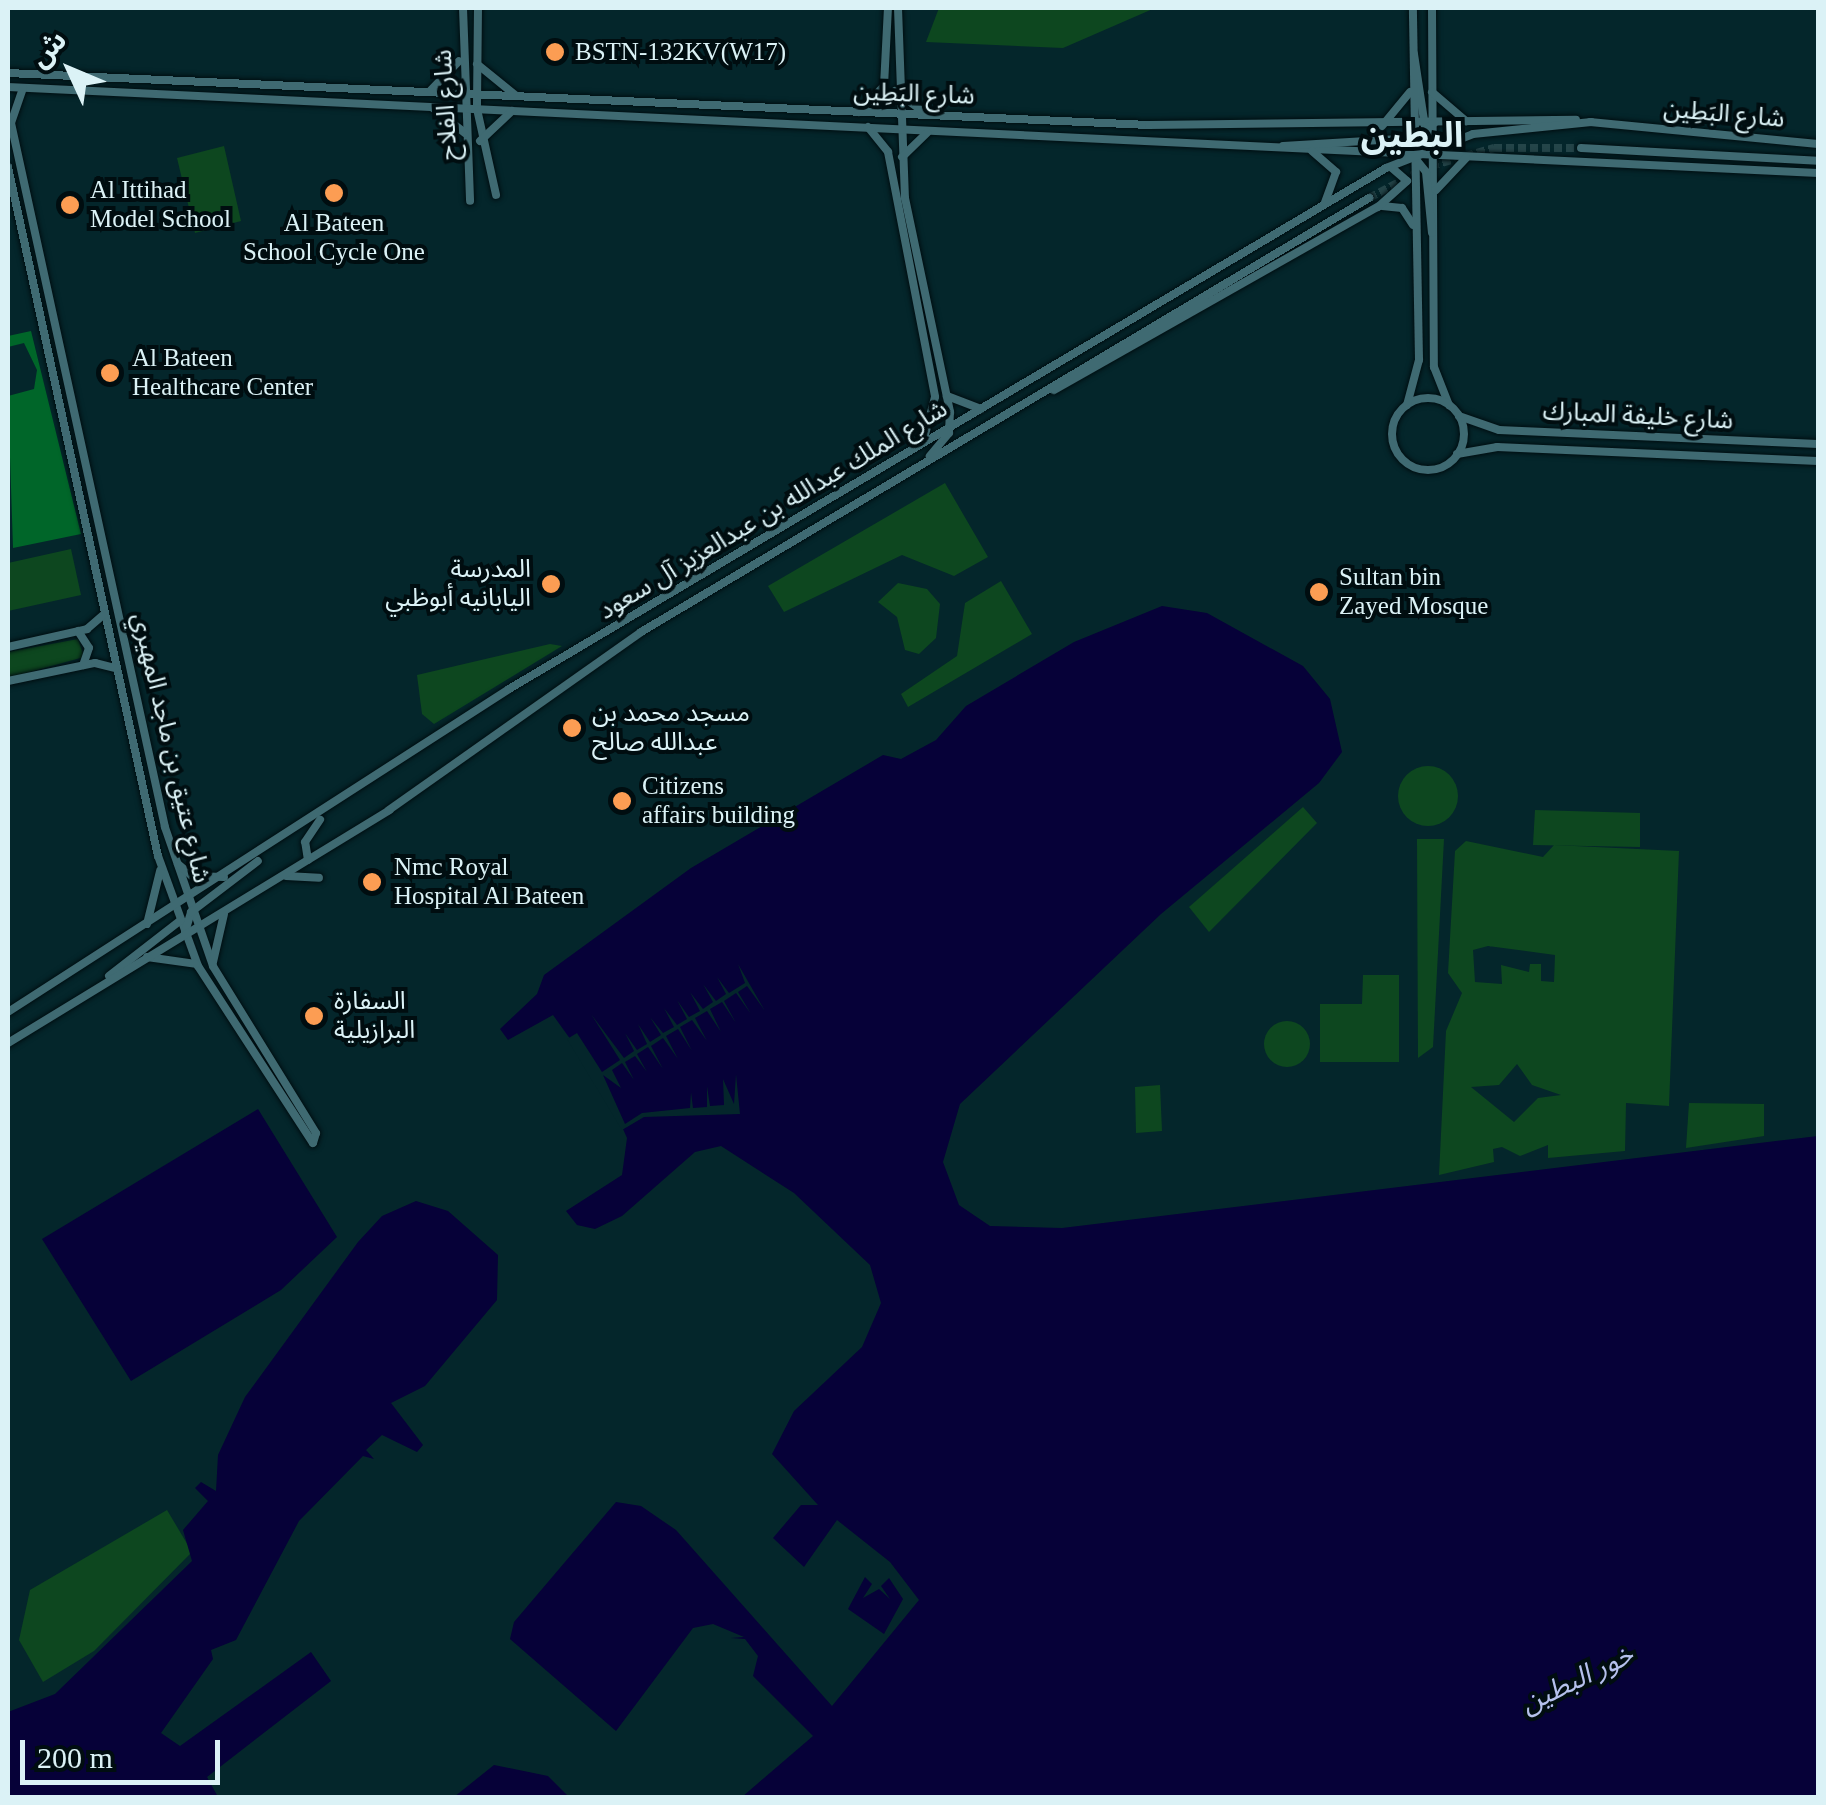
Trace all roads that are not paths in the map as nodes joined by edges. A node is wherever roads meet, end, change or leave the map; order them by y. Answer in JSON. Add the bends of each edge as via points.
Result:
{"nodes":[{"id":1,"x":463,"y":8,"type":"edge"},
{"id":2,"x":478,"y":8,"type":"edge"},
{"id":3,"x":888,"y":8,"type":"edge"},
{"id":4,"x":898,"y":8,"type":"edge"},
{"id":5,"x":1413,"y":8,"type":"edge"},
{"id":6,"x":1432,"y":8,"type":"edge"},
{"id":7,"x":1413,"y":51,"type":"junction"},
{"id":8,"x":461,"y":57,"type":"junction"},
{"id":9,"x":476,"y":62,"type":"junction"},
{"id":10,"x":8,"y":72,"type":"edge"},
{"id":11,"x":1413,"y":82,"type":"junction"},
{"id":12,"x":8,"y":87,"type":"edge"},
{"id":13,"x":23,"y":88,"type":"junction"},
{"id":14,"x":895,"y":90,"type":"junction"},
{"id":15,"x":430,"y":91,"type":"junction"},
{"id":16,"x":1432,"y":92,"type":"junction"},
{"id":17,"x":462,"y":93,"type":"junction"},
{"id":18,"x":477,"y":94,"type":"junction"},
{"id":19,"x":520,"y":97,"type":"junction"},
{"id":20,"x":427,"y":105,"type":"junction"},
{"id":21,"x":462,"y":108,"type":"junction"},
{"id":22,"x":477,"y":109,"type":"junction"},
{"id":23,"x":512,"y":111,"type":"junction"},
{"id":24,"x":859,"y":112,"type":"junction"},
{"id":25,"x":896,"y":113,"type":"junction"},
{"id":26,"x":928,"y":114,"type":"junction"},
{"id":27,"x":1467,"y":122,"type":"junction"},
{"id":28,"x":1591,"y":122,"type":"junction"},
{"id":29,"x":9,"y":124,"type":"edge"},
{"id":30,"x":864,"y":124,"type":"junction"},
{"id":31,"x":1412,"y":125,"type":"junction"},
{"id":32,"x":1382,"y":126,"type":"junction"},
{"id":33,"x":898,"y":128,"type":"junction"},
{"id":34,"x":1422,"y":130,"type":"junction"},
{"id":35,"x":931,"y":131,"type":"junction"},
{"id":36,"x":465,"y":133,"type":"junction"},
{"id":37,"x":480,"y":141,"type":"junction"},
{"id":38,"x":1818,"y":144,"type":"edge"},
{"id":39,"x":1280,"y":148,"type":"junction"},
{"id":40,"x":1582,"y":148,"type":"tunnel mouth"},
{"id":41,"x":1308,"y":149,"type":"junction"},
{"id":42,"x":1432,"y":149,"type":"junction"},
{"id":43,"x":1411,"y":156,"type":"junction"},
{"id":44,"x":1471,"y":156,"type":"junction"},
{"id":45,"x":900,"y":160,"type":"junction"},
{"id":46,"x":889,"y":161,"type":"junction"},
{"id":47,"x":1818,"y":161,"type":"edge"},
{"id":48,"x":1628,"y":163,"type":"junction"},
{"id":49,"x":8,"y":167,"type":"edge"},
{"id":50,"x":1386,"y":168,"type":"junction"},
{"id":51,"x":1818,"y":173,"type":"edge"},
{"id":52,"x":1627,"y":177,"type":"dead end"},
{"id":53,"x":496,"y":195,"type":"dead end"},
{"id":54,"x":1434,"y":195,"type":"junction"},
{"id":55,"x":1369,"y":198,"type":"tunnel mouth"},
{"id":56,"x":470,"y":201,"type":"dead end"},
{"id":57,"x":1325,"y":204,"type":"junction"},
{"id":58,"x":1378,"y":207,"type":"junction"},
{"id":59,"x":1415,"y":229,"type":"junction"},
{"id":60,"x":1434,"y":237,"type":"junction"},
{"id":61,"x":909,"y":282,"type":"junction"},
{"id":62,"x":923,"y":289,"type":"junction"},
{"id":63,"x":947,"y":396,"type":"junction"},
{"id":64,"x":1026,"y":401,"type":"junction"},
{"id":65,"x":1406,"y":405,"type":"junction"},
{"id":66,"x":1449,"y":405,"type":"junction"},
{"id":67,"x":981,"y":410,"type":"junction"},
{"id":68,"x":1459,"y":416,"type":"junction"},
{"id":69,"x":950,"y":428,"type":"junction"},
{"id":70,"x":1818,"y":444,"type":"edge"},
{"id":71,"x":920,"y":446,"type":"junction"},
{"id":72,"x":1457,"y":454,"type":"junction"},
{"id":73,"x":1818,"y":461,"type":"edge"},
{"id":74,"x":918,"y":466,"type":"junction"},
{"id":75,"x":92,"y":495,"type":"junction"},
{"id":76,"x":79,"y":497,"type":"junction"},
{"id":77,"x":101,"y":535,"type":"junction"},
{"id":78,"x":88,"y":537,"type":"junction"},
{"id":79,"x":104,"y":614,"type":"junction"},
{"id":80,"x":78,"y":631,"type":"junction"},
{"id":81,"x":8,"y":646,"type":"edge"},
{"id":82,"x":83,"y":665,"type":"junction"},
{"id":83,"x":116,"y":668,"type":"junction"},
{"id":84,"x":19,"y":679,"type":"junction"},
{"id":85,"x":8,"y":681,"type":"edge"},
{"id":86,"x":22,"y":690,"type":"dead end"},
{"id":87,"x":323,"y":816,"type":"junction"},
{"id":88,"x":172,"y":855,"type":"junction"},
{"id":89,"x":158,"y":856,"type":"junction"},
{"id":90,"x":260,"y":857,"type":"junction"},
{"id":91,"x":308,"y":860,"type":"junction"},
{"id":92,"x":282,"y":876,"type":"junction"},
{"id":93,"x":228,"y":877,"type":"junction"},
{"id":94,"x":319,"y":878,"type":"dead end"},
{"id":95,"x":187,"y":902,"type":"junction"},
{"id":96,"x":230,"y":907,"type":"junction"},
{"id":97,"x":176,"y":909,"type":"junction"},
{"id":98,"x":191,"y":912,"type":"junction"},
{"id":99,"x":180,"y":921,"type":"junction"},
{"id":100,"x":196,"y":927,"type":"junction"},
{"id":101,"x":142,"y":929,"type":"junction"},
{"id":102,"x":185,"y":934,"type":"junction"},
{"id":103,"x":147,"y":956,"type":"junction"},
{"id":104,"x":198,"y":966,"type":"junction"},
{"id":105,"x":213,"y":966,"type":"junction"},
{"id":106,"x":104,"y":984,"type":"junction"},
{"id":107,"x":8,"y":1012,"type":"edge"},
{"id":108,"x":8,"y":1043,"type":"edge"}],
"edges":[{"from":1,"to":8,"type":"main road","name":"شارع الفلاح"},
{"from":2,"to":9,"type":"main road","name":"شارع الفلاح"},
{"from":3,"to":24,"type":"main road","via":[[884,86]]},
{"from":4,"to":14,"type":"main road"},
{"from":5,"to":7,"type":"main road"},
{"from":6,"to":16,"type":"main road"},
{"from":7,"to":11,"type":"main road"},
{"from":7,"to":34,"type":"main road"},
{"from":8,"to":15,"type":"main road"},
{"from":8,"to":17,"type":"main road","name":"شارع الفلاح"},
{"from":9,"to":18,"type":"main road","name":"شارع الفلاح"},
{"from":9,"to":19,"type":"main road"},
{"from":10,"to":15,"type":"main road","name":"شارع البَطِين"},
{"from":11,"to":31,"type":"main road"},
{"from":11,"to":32,"type":"main road"},
{"from":12,"to":13,"type":"main road","name":"شارع البَطِين"},
{"from":13,"to":20,"type":"main road","name":"شارع البَطِين"},
{"from":13,"to":29,"type":"main road","name":"شارع عتيق بن ماجد المهيري"},
{"from":14,"to":25,"type":"main road"},
{"from":14,"to":26,"type":"main road"},
{"from":15,"to":17,"type":"main road","name":"شارع البَطِين"},
{"from":16,"to":27,"type":"main road"},
{"from":16,"to":34,"type":"main road"},
{"from":17,"to":18,"type":"main road","name":"شارع البَطِين"},
{"from":17,"to":21,"type":"main road","name":"شارع الفلاح"},
{"from":18,"to":19,"type":"main road","name":"شارع البَطِين"},
{"from":18,"to":22,"type":"main road","name":"شارع الفلاح"},
{"from":19,"to":24,"type":"main road","name":"شارع البَطِين"},
{"from":20,"to":21,"type":"main road","name":"شارع البَطِين"},
{"from":20,"to":36,"type":"main road"},
{"from":21,"to":22,"type":"main road","name":"شارع البَطِين"},
{"from":21,"to":36,"type":"main road","name":"شارع الفلاح"},
{"from":22,"to":23,"type":"main road","name":"شارع البَطِين"},
{"from":22,"to":37,"type":"main road","name":"شارع الفلاح"},
{"from":23,"to":30,"type":"main road","name":"شارع البَطِين"},
{"from":23,"to":37,"type":"main road"},
{"from":24,"to":25,"type":"main road","name":"شارع البَطِين"},
{"from":25,"to":26,"type":"main road","name":"شارع البَطِين"},
{"from":25,"to":33,"type":"main road"},
{"from":26,"to":32,"type":"main road","name":"شارع البَطِين"},
{"from":27,"to":28,"type":"main road","name":"شارع البَطِين"},
{"from":27,"to":34,"type":"main road","name":"شارع البَطِين"},
{"from":28,"to":38,"type":"main road","name":"شارع البَطِين"},
{"from":28,"to":42,"type":"main road"},
{"from":29,"to":75,"type":"main road","name":"شارع عتيق بن ماجد المهيري"},
{"from":30,"to":33,"type":"main road","name":"شارع البَطِين"},
{"from":30,"to":46,"type":"main road"},
{"from":31,"to":32,"type":"main road","name":"شارع البَطِين"},
{"from":31,"to":34,"type":"main road"},
{"from":33,"to":35,"type":"main road","name":"شارع البَطِين"},
{"from":33,"to":45,"type":"main road"},
{"from":34,"to":39,"type":"main road","name":"شارع البَطِين"},
{"from":34,"to":42,"type":"main road"},
{"from":34,"to":42,"type":"main road"},
{"from":34,"to":43,"type":"main road"},
{"from":35,"to":39,"type":"main road","name":"شارع البَطِين"},
{"from":35,"to":45,"type":"main road"},
{"from":36,"to":56,"type":"main road","name":"شارع الفلاح"},
{"from":37,"to":53,"type":"main road","name":"شارع الفلاح"},
{"from":39,"to":41,"type":"main road","name":"شارع البَطِين"},
{"from":40,"to":47,"type":"main road","name":"شارع البَطِين"},
{"from":41,"to":43,"type":"main road","name":"شارع البَطِين"},
{"from":41,"to":57,"type":"main road","via":[[1336,172]]},
{"from":42,"to":43,"type":"main road","name":"شارع البَطِين"},
{"from":42,"to":44,"type":"main road","name":"شارع البَطِين"},
{"from":42,"to":54,"type":"main road"},
{"from":43,"to":50,"type":"main road","name":"شارع الملك عبدالله بن عبدالعزيز آل سعود"},
{"from":43,"to":59,"type":"main road"},
{"from":43,"to":60,"type":"main road","via":[[1426,172]]},
{"from":44,"to":48,"type":"main road","name":"شارع البَطِين"},
{"from":44,"to":54,"type":"main road","via":[[1446,171]]},
{"from":45,"to":46,"type":"main road"},
{"from":45,"to":62,"type":"main road"},
{"from":46,"to":61,"type":"main road"},
{"from":48,"to":51,"type":"main road","name":"شارع البَطِين"},
{"from":48,"to":52,"type":"main road"},
{"from":49,"to":76,"type":"main road","name":"شارع عتيق بن ماجد المهيري"},
{"from":50,"to":57,"type":"main road","name":"شارع الملك عبدالله بن عبدالعزيز آل سعود"},
{"from":50,"to":58,"type":"main road","via":[[1408,179]]},
{"from":54,"to":60,"type":"main road"},
{"from":55,"to":64,"type":"main road","name":"شارع الملك عبدالله بن عبدالعزيز آل سعود"},
{"from":57,"to":67,"type":"main road","name":"شارع الملك عبدالله بن عبدالعزيز آل سعود"},
{"from":58,"to":59,"type":"main road","via":[[1402,208]]},
{"from":58,"to":64,"type":"main road"},
{"from":59,"to":65,"type":"main road","via":[[1419,360]]},
{"from":60,"to":66,"type":"main road","via":[[1434,366]]},
{"from":61,"to":62,"type":"main road"},
{"from":61,"to":71,"type":"main road","via":[[936,403]]},
{"from":62,"to":63,"type":"main road"},
{"from":63,"to":67,"type":"main road"},
{"from":63,"to":69,"type":"main road"},
{"from":64,"to":74,"type":"main road","name":"شارع الملك عبدالله بن عبدالعزيز آل سعود"},
{"from":65,"to":66,"type":"main road","via":[[1431,398]]},
{"from":65,"to":72,"type":"main road","via":[[1392,428],[1400,458],[1432,470]]},
{"from":66,"to":68,"type":"main road"},
{"from":67,"to":69,"type":"main road","name":"شارع الملك عبدالله بن عبدالعزيز آل سعود"},
{"from":68,"to":70,"type":"main road","name":"شارع خليفة المبارك","via":[[1498,430]]},
{"from":68,"to":72,"type":"main road"},
{"from":69,"to":71,"type":"main road","name":"شارع الملك عبدالله بن عبدالعزيز آل سعود"},
{"from":69,"to":74,"type":"main road"},
{"from":71,"to":87,"type":"main road","name":"شارع الملك عبدالله بن عبدالعزيز آل سعود","via":[[510,689]]},
{"from":72,"to":73,"type":"main road","name":"شارع خليفة المبارك","via":[[1497,446]]},
{"from":74,"to":91,"type":"main road","name":"شارع الملك عبدالله بن عبدالعزيز آل سعود","via":[[627,641]]},
{"from":75,"to":76,"type":"main road"},
{"from":75,"to":77,"type":"main road","name":"شارع عتيق بن ماجد المهيري"},
{"from":76,"to":78,"type":"main road","name":"شارع عتيق بن ماجد المهيري"},
{"from":77,"to":78,"type":"main road"},
{"from":77,"to":88,"type":"main road","name":"شارع عتيق بن ماجد المهيري"},
{"from":78,"to":79,"type":"main road","name":"شارع عتيق بن ماجد المهيري"},
{"from":79,"to":80,"type":"main road"},
{"from":79,"to":83,"type":"main road","name":"شارع عتيق بن ماجد المهيري"},
{"from":80,"to":81,"type":"main road"},
{"from":80,"to":82,"type":"main road","via":[[89,648]]},
{"from":82,"to":83,"type":"main road"},
{"from":82,"to":84,"type":"main road"},
{"from":83,"to":89,"type":"main road","name":"شارع عتيق بن ماجد المهيري"},
{"from":84,"to":85,"type":"main road"},
{"from":84,"to":86,"type":"main road"},
{"from":87,"to":90,"type":"main road","name":"شارع الملك عبدالله بن عبدالعزيز آل سعود"},
{"from":87,"to":91,"type":"main road","via":[[305,842]]},
{"from":88,"to":93,"type":"main road","via":[[188,875]]},
{"from":88,"to":95,"type":"main road","name":"شارع عتيق بن ماجد المهيري"},
{"from":89,"to":97,"type":"main road","name":"شارع عتيق بن ماجد المهيري"},
{"from":89,"to":101,"type":"main road","via":[[157,904]]},
{"from":90,"to":93,"type":"main road","name":"شارع الملك عبدالله بن عبدالعزيز آل سعود"},
{"from":90,"to":98,"type":"main road"},
{"from":91,"to":92,"type":"main road","name":"شارع الملك عبدالله بن عبدالعزيز آل سعود"},
{"from":92,"to":94,"type":"main road"},
{"from":92,"to":96,"type":"main road","name":"شارع الملك عبدالله بن عبدالعزيز آل سعود"},
{"from":93,"to":95,"type":"main road","name":"شارع الملك عبدالله بن عبدالعزيز آل سعود"},
{"from":95,"to":97,"type":"main road","name":"شارع الملك عبدالله بن عبدالعزيز آل سعود"},
{"from":95,"to":98,"type":"main road","name":"شارع عتيق بن ماجد المهيري"},
{"from":95,"to":99,"type":"main road"},
{"from":96,"to":100,"type":"main road","name":"شارع الملك عبدالله بن عبدالعزيز آل سعود"},
{"from":96,"to":105,"type":"main road","via":[[214,933]]},
{"from":97,"to":99,"type":"main road","name":"شارع عتيق بن ماجد المهيري"},
{"from":97,"to":101,"type":"main road","name":"شارع الملك عبدالله بن عبدالعزيز آل سعود"},
{"from":98,"to":100,"type":"main road","name":"شارع عتيق بن ماجد المهيري"},
{"from":98,"to":102,"type":"main road"},
{"from":99,"to":102,"type":"main road","name":"شارع عتيق بن ماجد المهيري"},
{"from":99,"to":106,"type":"main road"},
{"from":100,"to":102,"type":"main road","name":"شارع الملك عبدالله بن عبدالعزيز آل سعود"},
{"from":100,"to":105,"type":"main road","name":"شارع عتيق بن ماجد المهيري"},
{"from":101,"to":107,"type":"main road","name":"شارع الملك عبدالله بن عبدالعزيز آل سعود"},
{"from":102,"to":103,"type":"main road","name":"شارع الملك عبدالله بن عبدالعزيز آل سعود"},
{"from":102,"to":104,"type":"main road","name":"شارع عتيق بن ماجد المهيري"},
{"from":103,"to":104,"type":"main road"},
{"from":103,"to":106,"type":"main road","name":"شارع الملك عبدالله بن عبدالعزيز آل سعود"},
{"from":104,"to":105,"type":"main road","name":"شارع عتيق بن ماجد المهيري","via":[[315,1142]]},
{"from":106,"to":108,"type":"main road","name":"شارع الملك عبدالله بن عبدالعزيز آل سعود"}]}
